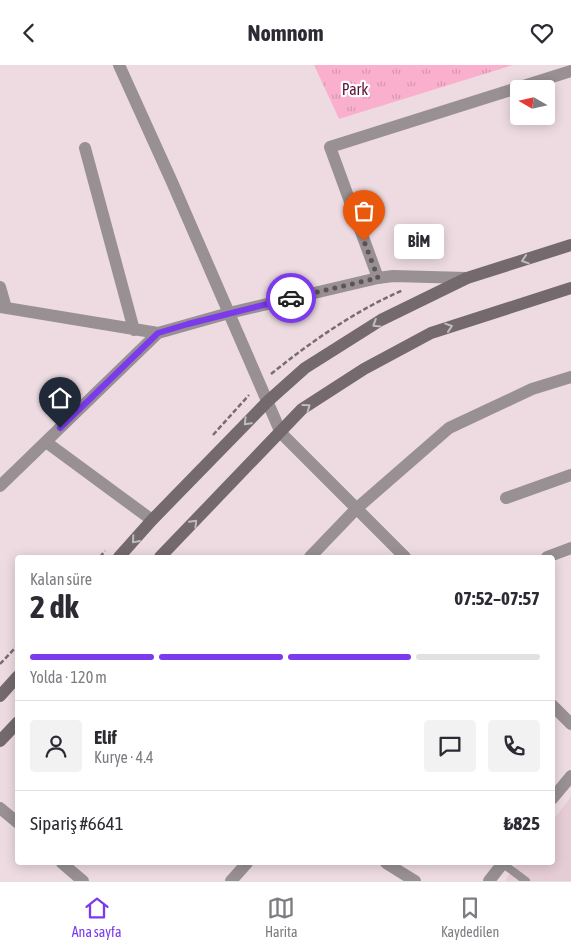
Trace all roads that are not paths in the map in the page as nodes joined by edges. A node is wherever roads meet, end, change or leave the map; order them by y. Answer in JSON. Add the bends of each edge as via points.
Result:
{"nodes":[{"id":1,"x":119,"y":65,"type":"edge"},
{"id":2,"x":571,"y":71,"type":"edge"},
{"id":3,"x":85,"y":147,"type":"dead end"},
{"id":4,"x":571,"y":245,"type":"edge"},
{"id":5,"x":378,"y":278,"type":"junction"},
{"id":6,"x":467,"y":278,"type":"junction"},
{"id":7,"x":0,"y":287,"type":"edge"},
{"id":8,"x":571,"y":288,"type":"edge"},
{"id":9,"x":3,"y":308,"type":"edge"},
{"id":10,"x":229,"y":313,"type":"junction"},
{"id":11,"x":134,"y":330,"type":"junction"},
{"id":12,"x":158,"y":333,"type":"junction"},
{"id":13,"x":571,"y":377,"type":"edge"},
{"id":14,"x":268,"y":401,"type":"junction"},
{"id":15,"x":281,"y":433,"type":"junction"},
{"id":16,"x":46,"y":442,"type":"junction"},
{"id":17,"x":571,"y":475,"type":"edge"},
{"id":18,"x":0,"y":486,"type":"edge"},
{"id":19,"x":506,"y":498,"type":"dead end"},
{"id":20,"x":356,"y":509,"type":"junction"},
{"id":21,"x":152,"y":520,"type":"junction"},
{"id":22,"x":571,"y":548,"type":"edge"},
{"id":23,"x":122,"y":555,"type":"edge"},
{"id":24,"x":162,"y":555,"type":"edge"},
{"id":25,"x":312,"y":555,"type":"edge"},
{"id":26,"x":403,"y":555,"type":"edge"},
{"id":27,"x":552,"y":555,"type":"edge"},
{"id":28,"x":15,"y":678,"type":"edge"},
{"id":29,"x":0,"y":696,"type":"edge"},
{"id":30,"x":555,"y":708,"type":"edge"},
{"id":31,"x":15,"y":724,"type":"edge"},
{"id":32,"x":571,"y":724,"type":"edge"},
{"id":33,"x":0,"y":741,"type":"edge"},
{"id":34,"x":571,"y":776,"type":"edge"},
{"id":35,"x":555,"y":795,"type":"edge"},
{"id":36,"x":0,"y":808,"type":"edge"},
{"id":37,"x":15,"y":820,"type":"edge"},
{"id":38,"x":64,"y":865,"type":"edge"},
{"id":39,"x":245,"y":865,"type":"edge"},
{"id":40,"x":389,"y":865,"type":"edge"},
{"id":41,"x":501,"y":865,"type":"edge"},
{"id":42,"x":506,"y":865,"type":"edge"},
{"id":43,"x":83,"y":881,"type":"edge"},
{"id":44,"x":231,"y":881,"type":"edge"},
{"id":45,"x":415,"y":881,"type":"edge"},
{"id":46,"x":489,"y":881,"type":"edge"},
{"id":47,"x":526,"y":881,"type":"edge"}],
"edges":[{"from":1,"to":10,"type":"street"},
{"from":2,"to":5,"type":"street","via":[[330,147]]},
{"from":3,"to":11,"type":"street"},
{"from":4,"to":6,"type":"main road","one_way":true},
{"from":5,"to":6,"type":"street"},
{"from":5,"to":10,"type":"street"},
{"from":6,"to":14,"type":"main road","one_way":true,"via":[[381,320],[305,368]]},
{"from":7,"to":9,"type":"street"},
{"from":15,"to":8,"type":"main road","one_way":true,"via":[[302,409],[364,369],[431,333]]},
{"from":9,"to":11,"type":"street"},
{"from":10,"to":12,"type":"street"},
{"from":10,"to":14,"type":"street"},
{"from":11,"to":12,"type":"street"},
{"from":12,"to":16,"type":"street"},
{"from":13,"to":20,"type":"street","via":[[532,389],[449,428]]},
{"from":14,"to":15,"type":"street"},
{"from":14,"to":21,"type":"main road","one_way":true},
{"from":15,"to":20,"type":"street"},
{"from":24,"to":15,"type":"main road","one_way":true},
{"from":16,"to":18,"type":"street"},
{"from":16,"to":21,"type":"street"},
{"from":17,"to":19,"type":"street"},
{"from":20,"to":25,"type":"street"},
{"from":20,"to":26,"type":"street"},
{"from":21,"to":23,"type":"main road","one_way":true},
{"from":22,"to":27,"type":"street"},
{"from":28,"to":29,"type":"main road"},
{"from":30,"to":32,"type":"street"},
{"from":31,"to":33,"type":"main road"},
{"from":34,"to":35,"type":"street"},
{"from":36,"to":37,"type":"street"},
{"from":38,"to":43,"type":"street"},
{"from":39,"to":44,"type":"street"},
{"from":40,"to":45,"type":"street"},
{"from":41,"to":46,"type":"street"},
{"from":42,"to":47,"type":"lane"}]}
